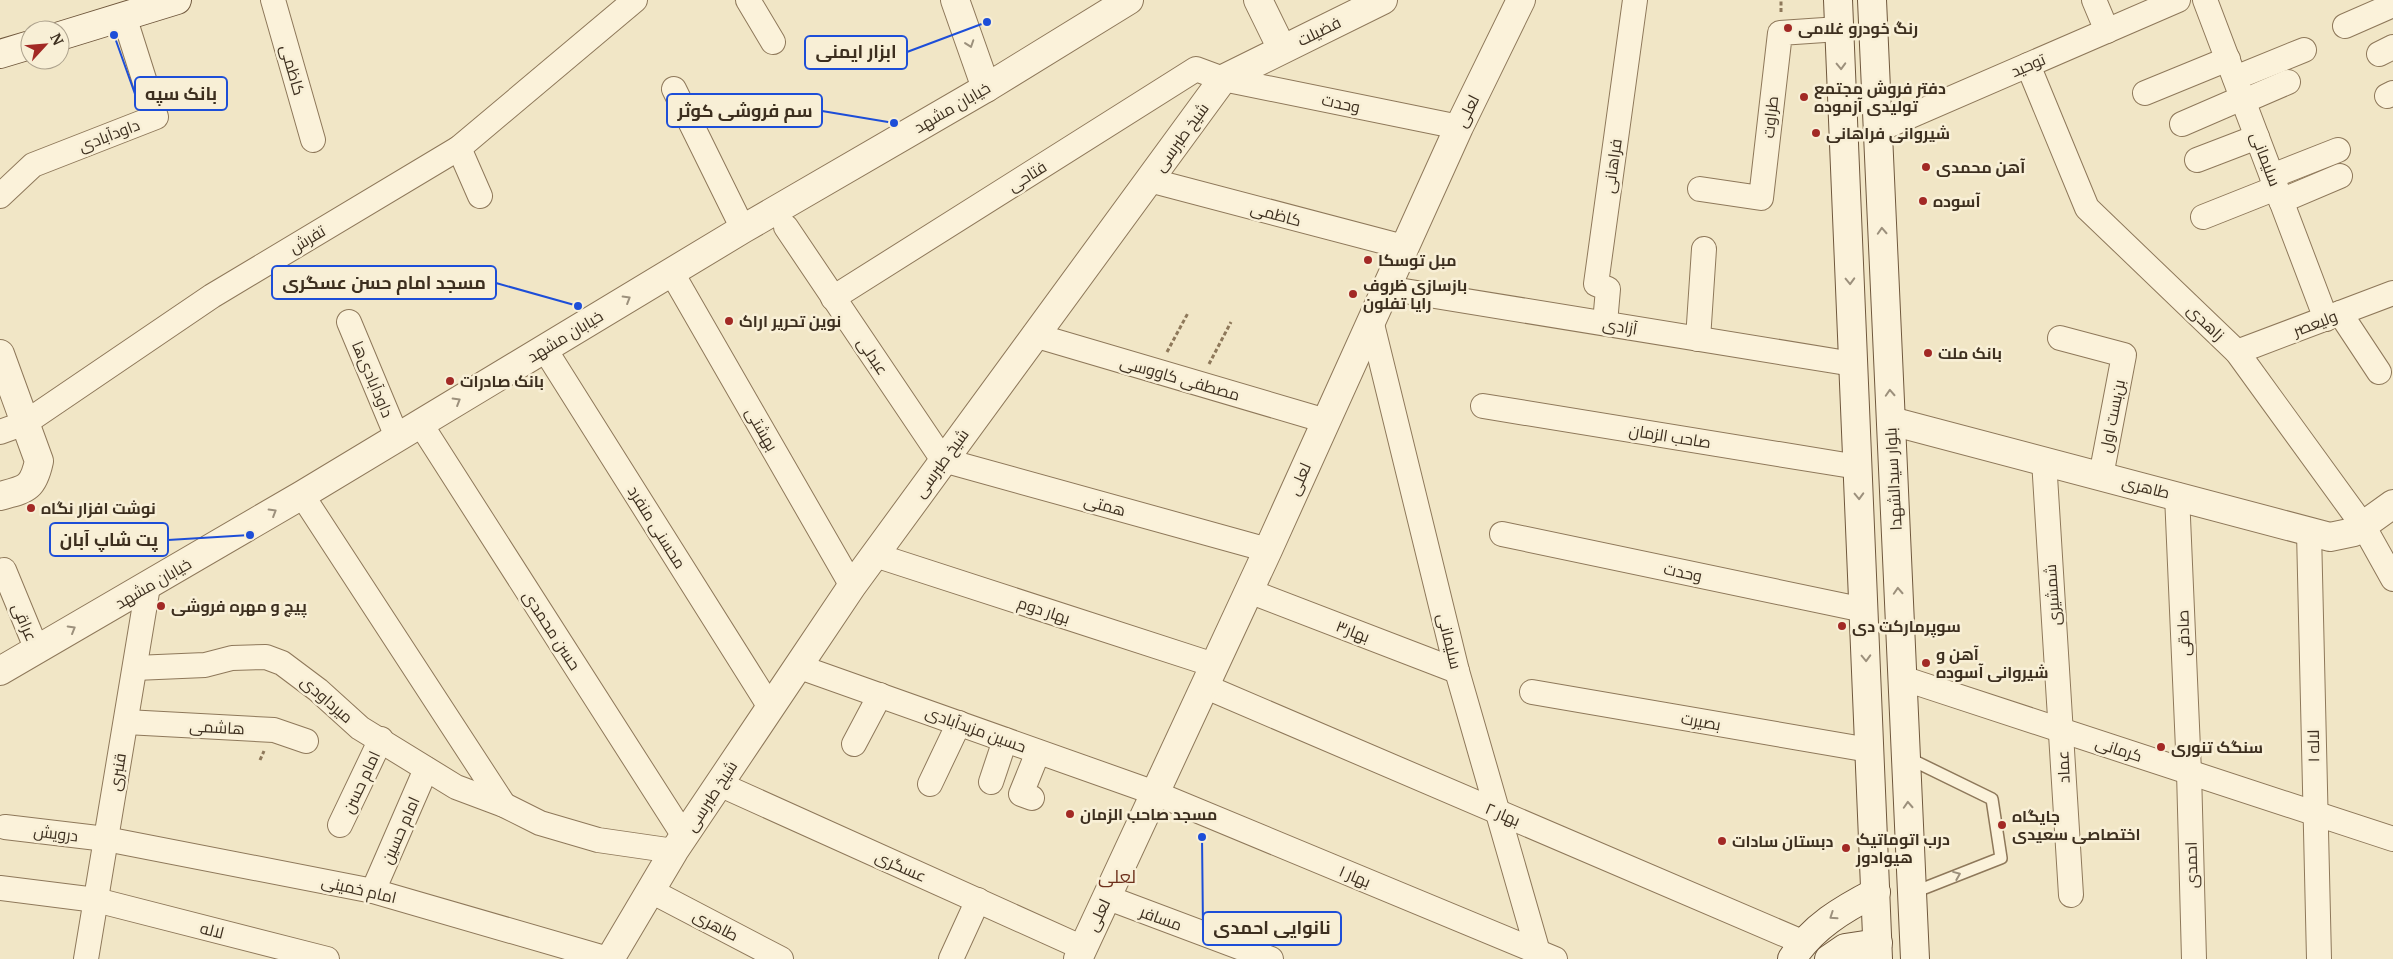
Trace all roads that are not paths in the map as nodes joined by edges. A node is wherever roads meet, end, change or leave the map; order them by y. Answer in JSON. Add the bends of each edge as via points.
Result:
{"nodes":[{"id":1,"x":177,"y":0,"type":"edge"},
{"id":2,"x":273,"y":0,"type":"edge"},
{"id":3,"x":635,"y":0,"type":"edge"},
{"id":4,"x":748,"y":0,"type":"edge"},
{"id":5,"x":955,"y":0,"type":"edge"},
{"id":6,"x":1129,"y":0,"type":"edge"},
{"id":7,"x":1258,"y":0,"type":"edge"},
{"id":8,"x":1383,"y":0,"type":"edge"},
{"id":9,"x":1522,"y":0,"type":"edge"},
{"id":10,"x":1635,"y":0,"type":"edge"},
{"id":11,"x":1838,"y":0,"type":"edge"},
{"id":12,"x":1872,"y":0,"type":"edge"},
{"id":13,"x":2094,"y":0,"type":"edge"},
{"id":14,"x":2178,"y":0,"type":"edge"},
{"id":15,"x":2205,"y":0,"type":"edge"},
{"id":16,"x":2393,"y":4,"type":"edge"},
{"id":17,"x":124,"y":16,"type":"junction"},
{"id":18,"x":2345,"y":26,"type":"dead end"},
{"id":19,"x":1839,"y":29,"type":"junction"},
{"id":20,"x":2107,"y":31,"type":"junction"},
{"id":21,"x":70,"y":33,"type":"edge"},
{"id":22,"x":772,"y":42,"type":"dead end"},
{"id":23,"x":20,"y":48,"type":"edge"},
{"id":24,"x":1282,"y":49,"type":"junction"},
{"id":25,"x":2304,"y":50,"type":"dead end"},
{"id":26,"x":0,"y":54,"type":"edge"},
{"id":27,"x":2028,"y":65,"type":"junction"},
{"id":28,"x":1223,"y":79,"type":"junction"},
{"id":29,"x":2288,"y":82,"type":"dead end"},
{"id":30,"x":2237,"y":84,"type":"junction"},
{"id":31,"x":986,"y":88,"type":"junction"},
{"id":32,"x":674,"y":89,"type":"dead end"},
{"id":33,"x":2145,"y":93,"type":"dead end"},
{"id":34,"x":2182,"y":124,"type":"dead end"},
{"id":35,"x":1459,"y":128,"type":"junction"},
{"id":36,"x":1878,"y":130,"type":"junction"},
{"id":37,"x":2257,"y":137,"type":"junction"},
{"id":38,"x":313,"y":140,"type":"dead end"},
{"id":39,"x":458,"y":148,"type":"junction"},
{"id":40,"x":2338,"y":150,"type":"dead end"},
{"id":41,"x":2197,"y":160,"type":"dead end"},
{"id":42,"x":2340,"y":176,"type":"dead end"},
{"id":43,"x":1149,"y":180,"type":"junction"},
{"id":44,"x":2276,"y":188,"type":"junction"},
{"id":45,"x":1700,"y":189,"type":"dead end"},
{"id":46,"x":0,"y":196,"type":"edge"},
{"id":47,"x":480,"y":196,"type":"dead end"},
{"id":48,"x":2203,"y":217,"type":"dead end"},
{"id":49,"x":786,"y":227,"type":"dead end"},
{"id":50,"x":743,"y":229,"type":"junction"},
{"id":51,"x":1404,"y":247,"type":"junction"},
{"id":52,"x":1704,"y":249,"type":"dead end"},
{"id":53,"x":672,"y":272,"type":"junction"},
{"id":54,"x":1386,"y":288,"type":"junction"},
{"id":55,"x":2393,"y":293,"type":"edge"},
{"id":56,"x":833,"y":298,"type":"junction"},
{"id":57,"x":2333,"y":316,"type":"junction"},
{"id":58,"x":1371,"y":320,"type":"junction"},
{"id":59,"x":349,"y":322,"type":"dead end"},
{"id":60,"x":1605,"y":323,"type":"junction"},
{"id":61,"x":1034,"y":335,"type":"junction"},
{"id":62,"x":2060,"y":338,"type":"dead end"},
{"id":63,"x":1698,"y":339,"type":"junction"},
{"id":64,"x":544,"y":348,"type":"junction"},
{"id":65,"x":2237,"y":352,"type":"junction"},
{"id":66,"x":0,"y":354,"type":"edge"},
{"id":67,"x":1853,"y":364,"type":"junction"},
{"id":68,"x":2379,"y":372,"type":"dead end"},
{"id":69,"x":1483,"y":406,"type":"dead end"},
{"id":70,"x":1326,"y":421,"type":"junction"},
{"id":71,"x":1891,"y":421,"type":"junction"},
{"id":72,"x":420,"y":423,"type":"junction"},
{"id":73,"x":12,"y":427,"type":"edge"},
{"id":74,"x":397,"y":437,"type":"junction"},
{"id":75,"x":943,"y":460,"type":"junction"},
{"id":76,"x":2044,"y":460,"type":"junction"},
{"id":77,"x":1858,"y":467,"type":"junction"},
{"id":78,"x":2101,"y":476,"type":"junction"},
{"id":79,"x":302,"y":495,"type":"junction"},
{"id":80,"x":2177,"y":495,"type":"junction"},
{"id":81,"x":0,"y":496,"type":"edge"},
{"id":82,"x":2393,"y":504,"type":"edge"},
{"id":83,"x":2364,"y":527,"type":"junction"},
{"id":84,"x":2309,"y":532,"type":"junction"},
{"id":85,"x":1502,"y":534,"type":"dead end"},
{"id":86,"x":1268,"y":550,"type":"junction"},
{"id":87,"x":874,"y":555,"type":"junction"},
{"id":88,"x":0,"y":571,"type":"edge"},
{"id":89,"x":2393,"y":580,"type":"edge"},
{"id":90,"x":148,"y":586,"type":"junction"},
{"id":91,"x":852,"y":586,"type":"junction"},
{"id":92,"x":1249,"y":591,"type":"junction"},
{"id":93,"x":1864,"y":610,"type":"junction"},
{"id":94,"x":37,"y":650,"type":"junction"},
{"id":95,"x":797,"y":666,"type":"junction"},
{"id":96,"x":135,"y":668,"type":"junction"},
{"id":97,"x":0,"y":671,"type":"edge"},
{"id":98,"x":1457,"y":671,"type":"junction"},
{"id":99,"x":1209,"y":676,"type":"junction"},
{"id":100,"x":1902,"y":678,"type":"junction"},
{"id":101,"x":1532,"y":692,"type":"dead end"},
{"id":102,"x":880,"y":695,"type":"junction"},
{"id":103,"x":770,"y":707,"type":"junction"},
{"id":104,"x":126,"y":722,"type":"junction"},
{"id":105,"x":959,"y":724,"type":"junction"},
{"id":106,"x":2061,"y":730,"type":"junction"},
{"id":107,"x":381,"y":739,"type":"junction"},
{"id":108,"x":1005,"y":740,"type":"junction"},
{"id":109,"x":306,"y":741,"type":"dead end"},
{"id":110,"x":854,"y":744,"type":"dead end"},
{"id":111,"x":1869,"y":750,"type":"junction"},
{"id":112,"x":1038,"y":752,"type":"junction"},
{"id":113,"x":1906,"y":756,"type":"junction"},
{"id":114,"x":426,"y":769,"type":"junction"},
{"id":115,"x":2189,"y":772,"type":"junction"},
{"id":116,"x":990,"y":782,"type":"dead end"},
{"id":117,"x":719,"y":784,"type":"junction"},
{"id":118,"x":930,"y":784,"type":"dead end"},
{"id":119,"x":1155,"y":793,"type":"junction"},
{"id":120,"x":1032,"y":798,"type":"dead end"},
{"id":121,"x":504,"y":805,"type":"junction"},
{"id":122,"x":1496,"y":811,"type":"junction"},
{"id":123,"x":2315,"y":813,"type":"junction"},
{"id":124,"x":340,"y":825,"type":"dead end"},
{"id":125,"x":5,"y":827,"type":"dead end"},
{"id":126,"x":106,"y":839,"type":"junction"},
{"id":127,"x":2393,"y":839,"type":"edge"},
{"id":128,"x":679,"y":844,"type":"junction"},
{"id":129,"x":0,"y":888,"type":"edge"},
{"id":130,"x":373,"y":891,"type":"junction"},
{"id":131,"x":651,"y":891,"type":"junction"},
{"id":132,"x":1876,"y":892,"type":"junction"},
{"id":133,"x":1912,"y":893,"type":"junction"},
{"id":134,"x":2070,"y":894,"type":"dead end"},
{"id":135,"x":1106,"y":898,"type":"junction"},
{"id":136,"x":96,"y":900,"type":"junction"},
{"id":137,"x":978,"y":900,"type":"junction"},
{"id":138,"x":1797,"y":951,"type":"edge"},
{"id":139,"x":1878,"y":951,"type":"edge"},
{"id":140,"x":749,"y":952,"type":"edge"},
{"id":141,"x":1080,"y":953,"type":"edge"},
{"id":142,"x":1544,"y":957,"type":"edge"},
{"id":143,"x":86,"y":959,"type":"edge"},
{"id":144,"x":327,"y":959,"type":"edge"},
{"id":145,"x":609,"y":959,"type":"edge"},
{"id":146,"x":781,"y":959,"type":"edge"},
{"id":147,"x":950,"y":959,"type":"edge"},
{"id":148,"x":1271,"y":959,"type":"edge"},
{"id":149,"x":1829,"y":959,"type":"edge"},
{"id":150,"x":1915,"y":959,"type":"edge"},
{"id":151,"x":2194,"y":959,"type":"edge"},
{"id":152,"x":2319,"y":959,"type":"edge"}],
"edges":[{"from":1,"to":17,"type":"street"},
{"from":2,"to":38,"type":"street","name":"کاظمی"},
{"from":3,"to":39,"type":"street","name":"تفرش"},
{"from":4,"to":22,"type":"street"},
{"from":5,"to":31,"type":"street","one_way":true},
{"from":6,"to":31,"type":"street","name":"خیابان مشهد"},
{"from":7,"to":24,"type":"street"},
{"from":8,"to":24,"type":"street","name":"فضیلت"},
{"from":9,"to":35,"type":"street","name":"لعلی"},
{"from":10,"to":60,"type":"street","name":"فراهانی","via":[[1596,284],[1608,289]]},
{"from":11,"to":19,"type":"street"},
{"from":12,"to":36,"type":"street","name":"بلوار سیدالشهدا"},
{"from":13,"to":20,"type":"street"},
{"from":14,"to":20,"type":"street","name":"توحید"},
{"from":15,"to":30,"type":"street","name":"سلیمانی"},
{"from":16,"to":18,"type":"street"},
{"from":17,"to":21,"type":"street"},
{"from":17,"to":46,"type":"street","name":"داودآبادی","via":[[156,117],[33,165]]},
{"from":19,"to":45,"type":"street","name":"طراوت","via":[[1780,33],[1761,198]]},
{"from":19,"to":67,"type":"street","one_way":true},
{"from":20,"to":27,"type":"street","name":"توحید"},
{"from":23,"to":26,"type":"street"},
{"from":24,"to":28,"type":"street","name":"شیخ طبرسی"},
{"from":25,"to":30,"type":"street"},
{"from":27,"to":36,"type":"street","name":"توحید"},
{"from":27,"to":65,"type":"street","name":"زاهدی","via":[[2087,208]]},
{"from":28,"to":35,"type":"street","name":"وحدت"},
{"from":28,"to":43,"type":"street","name":"شیخ طبرسی"},
{"from":28,"to":56,"type":"street","name":"فتاحی","via":[[1196,69]]},
{"from":29,"to":30,"type":"street"},
{"from":30,"to":33,"type":"street"},
{"from":30,"to":34,"type":"street"},
{"from":30,"to":37,"type":"street","name":"سلیمانی"},
{"from":31,"to":50,"type":"street","name":"خیابان مشهد"},
{"from":32,"to":50,"type":"street"},
{"from":35,"to":51,"type":"street","name":"لعلی"},
{"from":71,"to":36,"type":"street","name":"بلوار سیدالشهدا","one_way":true},
{"from":37,"to":41,"type":"street"},
{"from":37,"to":44,"type":"street","name":"سلیمانی"},
{"from":39,"to":47,"type":"street"},
{"from":39,"to":73,"type":"street","name":"تفرش","via":[[212,296]]},
{"from":40,"to":44,"type":"street"},
{"from":42,"to":44,"type":"street"},
{"from":43,"to":51,"type":"street","name":"کاظمی"},
{"from":43,"to":61,"type":"street","name":"شیخ طبرسی"},
{"from":44,"to":48,"type":"street"},
{"from":44,"to":57,"type":"street","name":"سلیمانی"},
{"from":49,"to":56,"type":"street","name":"عبدلی"},
{"from":50,"to":53,"type":"street","name":"خیابان مشهد"},
{"from":51,"to":54,"type":"street","name":"لعلی"},
{"from":52,"to":63,"type":"street"},
{"from":64,"to":53,"type":"street","name":"خیابان مشهد","one_way":true},
{"from":53,"to":91,"type":"street","name":"بهشتی"},
{"from":54,"to":58,"type":"street","name":"لعلی"},
{"from":54,"to":60,"type":"street","name":"آزادی"},
{"from":55,"to":57,"type":"street","name":"ولیعصر"},
{"from":56,"to":75,"type":"street","name":"عبدلی"},
{"from":57,"to":65,"type":"street","name":"ولیعصر"},
{"from":57,"to":68,"type":"street","name":"سلیمانی"},
{"from":58,"to":70,"type":"street","name":"لعلی"},
{"from":58,"to":98,"type":"street","name":"سلیمانی"},
{"from":59,"to":74,"type":"street","name":"داودآبادی‌ها"},
{"from":60,"to":63,"type":"street","name":"آزادی"},
{"from":61,"to":70,"type":"street","name":"مصطفی کاووسی"},
{"from":61,"to":75,"type":"street","name":"شیخ طبرسی"},
{"from":62,"to":78,"type":"street","name":"بن‌بست اول","via":[[2124,356]]},
{"from":63,"to":67,"type":"street","name":"آزادی"},
{"from":72,"to":64,"type":"street","name":"خیابان مشهد","one_way":true},
{"from":64,"to":103,"type":"street","name":"محسنی منفرد"},
{"from":65,"to":83,"type":"street","name":"زاهدی"},
{"from":66,"to":73,"type":"street"},
{"from":67,"to":77,"type":"street"},
{"from":69,"to":77,"type":"street","name":"صاحب الزمان"},
{"from":70,"to":86,"type":"street","name":"لعلی"},
{"from":71,"to":76,"type":"street","name":"طاهری"},
{"from":100,"to":71,"type":"street","name":"بلوار سیدالشهدا","one_way":true},
{"from":72,"to":74,"type":"street","name":"خیابان مشهد"},
{"from":72,"to":128,"type":"street","name":"حسن محمدی"},
{"from":73,"to":81,"type":"street","via":[[39,461],[35,477],[26,489]]},
{"from":74,"to":79,"type":"street","name":"خیابان مشهد"},
{"from":75,"to":86,"type":"street","name":"همتی"},
{"from":75,"to":87,"type":"street","name":"شیخ طبرسی"},
{"from":76,"to":78,"type":"street","name":"طاهری"},
{"from":76,"to":106,"type":"street","name":"شمشیری"},
{"from":77,"to":93,"type":"street","one_way":true},
{"from":78,"to":80,"type":"street","name":"طاهری"},
{"from":90,"to":79,"type":"street","name":"خیابان مشهد","one_way":true},
{"from":79,"to":121,"type":"street"},
{"from":80,"to":84,"type":"street","name":"طاهری"},
{"from":80,"to":115,"type":"street","name":"صادقی"},
{"from":82,"to":83,"type":"street","name":"طاهری"},
{"from":83,"to":84,"type":"street","name":"طاهری","via":[[2343,536],[2330,537]]},
{"from":83,"to":89,"type":"street","name":"زاهدی"},
{"from":84,"to":123,"type":"street","name":"لاله ۱"},
{"from":85,"to":93,"type":"street","name":"وحدت"},
{"from":86,"to":92,"type":"street","name":"لعلی"},
{"from":87,"to":91,"type":"street","name":"شیخ طبرسی"},
{"from":87,"to":99,"type":"street","name":"بهار دوم"},
{"from":88,"to":94,"type":"street","name":"عراقی","via":[[4,570]]},
{"from":94,"to":90,"type":"street","name":"خیابان مشهد","one_way":true},
{"from":90,"to":96,"type":"street","name":"قنبری"},
{"from":91,"to":95,"type":"street","name":"شیخ طبرسی"},
{"from":92,"to":98,"type":"street","name":"بهار۳"},
{"from":92,"to":99,"type":"street","name":"لعلی"},
{"from":93,"to":111,"type":"street","one_way":true},
{"from":94,"to":97,"type":"street","name":"خیابان مشهد"},
{"from":95,"to":102,"type":"street","name":"حسین مزیدآبادی"},
{"from":95,"to":103,"type":"street","name":"شیخ طبرسی"},
{"from":96,"to":104,"type":"street","name":"قنبری"},
{"from":96,"to":107,"type":"street","name":"میرداودی","via":[[205,665],[232,658],[266,658],[296,672],[360,728]]},
{"from":98,"to":122,"type":"street","name":"سلیمانی"},
{"from":99,"to":119,"type":"street","name":"لعلی"},
{"from":99,"to":122,"type":"street","name":"بهار ۲"},
{"from":100,"to":106,"type":"street","name":"کرمانی"},
{"from":100,"to":113,"type":"street","name":"بلوار سیدالشهدا"},
{"from":101,"to":111,"type":"street","name":"بصیرت"},
{"from":102,"to":105,"type":"street","name":"حسین مزیدآبادی"},
{"from":102,"to":110,"type":"street"},
{"from":103,"to":117,"type":"street","name":"شیخ طبرسی"},
{"from":104,"to":109,"type":"street","name":"هاشمی","via":[[274,730]]},
{"from":104,"to":126,"type":"street","name":"قنبری"},
{"from":105,"to":108,"type":"street","name":"حسین مزیدآبادی"},
{"from":105,"to":118,"type":"street"},
{"from":106,"to":115,"type":"street","name":"کرمانی"},
{"from":106,"to":134,"type":"street","name":"عماد"},
{"from":107,"to":114,"type":"street","name":"میرداودی"},
{"from":107,"to":124,"type":"street","name":"امام حسن"},
{"from":108,"to":112,"type":"street","name":"حسین مزیدآبادی"},
{"from":108,"to":116,"type":"street"},
{"from":111,"to":113,"type":"street"},
{"from":111,"to":132,"type":"street"},
{"from":112,"to":119,"type":"street","name":"حسین مزیدآبادی"},
{"from":112,"to":120,"type":"street","via":[[1021,794]]},
{"from":133,"to":113,"type":"street","name":"بلوار سیدالشهدا","one_way":true},
{"from":133,"to":113,"type":"lane","one_way":true,"via":[[2001,858],[1992,799]]},
{"from":114,"to":121,"type":"street","name":"میرداودی","via":[[456,787]]},
{"from":114,"to":130,"type":"street","name":"امام حسین"},
{"from":115,"to":123,"type":"street","name":"کرمانی"},
{"from":115,"to":151,"type":"street","name":"احمدی"},
{"from":117,"to":128,"type":"street","name":"شیخ طبرسی"},
{"from":117,"to":137,"type":"street","name":"عسگری"},
{"from":119,"to":135,"type":"street","name":"لعلی"},
{"from":119,"to":142,"type":"street","name":"بهار ۱"},
{"from":121,"to":128,"type":"street","name":"میرداودی","via":[[540,823],[598,840]]},
{"from":122,"to":138,"type":"street","name":"بهار ۲"},
{"from":122,"to":142,"type":"street","name":"سلیمانی"},
{"from":123,"to":127,"type":"street","name":"کرمانی"},
{"from":123,"to":152,"type":"street","name":"لاله ۱"},
{"from":125,"to":126,"type":"street","name":"درویش"},
{"from":126,"to":130,"type":"street","name":"امام خمینی"},
{"from":126,"to":136,"type":"street","name":"قنبری"},
{"from":128,"to":131,"type":"street","name":"شیخ طبرسی"},
{"from":129,"to":136,"type":"street","name":"لاله"},
{"from":130,"to":145,"type":"street","name":"امام خمینی"},
{"from":131,"to":140,"type":"street","name":"طاهری"},
{"from":131,"to":145,"type":"street","name":"شیخ طبرسی"},
{"from":132,"to":138,"type":"street","one_way":true,"via":[[1827,920]]},
{"from":132,"to":139,"type":"street"},
{"from":133,"to":150,"type":"street","name":"بلوار سیدالشهدا"},
{"from":135,"to":141,"type":"street","name":"لعلی"},
{"from":135,"to":148,"type":"street","name":"مسافر"},
{"from":136,"to":143,"type":"street","name":"قنبری"},
{"from":136,"to":144,"type":"street","name":"لاله"},
{"from":137,"to":141,"type":"street","name":"عسگری"},
{"from":137,"to":147,"type":"street"},
{"from":139,"to":149,"type":"street","via":[[1845,948]]},
{"from":140,"to":146,"type":"street","name":"طاهری"}]}
